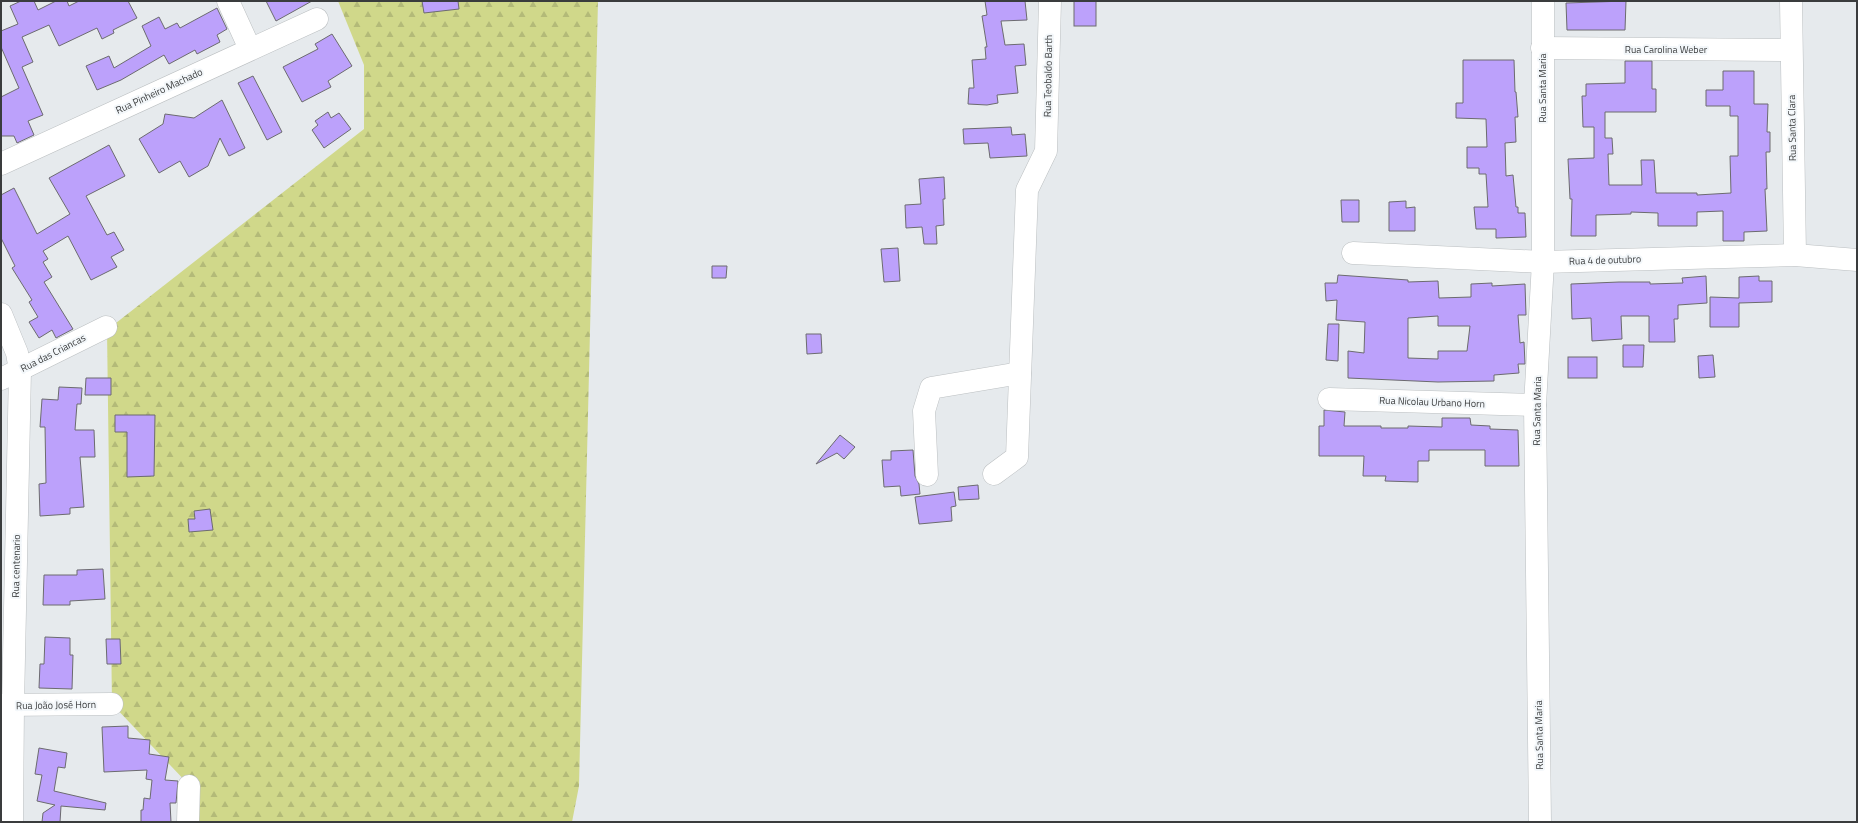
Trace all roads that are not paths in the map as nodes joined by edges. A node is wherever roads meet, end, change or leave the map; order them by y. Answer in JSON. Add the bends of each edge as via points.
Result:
{"nodes":[{"id":1,"x":228,"y":1,"type":"edge"},
{"id":2,"x":1050,"y":1,"type":"edge"},
{"id":3,"x":1543,"y":1,"type":"edge"},
{"id":4,"x":1791,"y":1,"type":"edge"},
{"id":5,"x":317,"y":19,"type":"dead end"},
{"id":6,"x":1542,"y":48,"type":"junction"},
{"id":7,"x":250,"y":49,"type":"junction"},
{"id":8,"x":1791,"y":50,"type":"junction"},
{"id":9,"x":1,"y":164,"type":"edge"},
{"id":10,"x":1354,"y":253,"type":"dead end"},
{"id":11,"x":1795,"y":255,"type":"junction"},
{"id":12,"x":1857,"y":260,"type":"edge"},
{"id":13,"x":1543,"y":262,"type":"junction"},
{"id":14,"x":1,"y":314,"type":"edge"},
{"id":15,"x":106,"y":327,"type":"dead end"},
{"id":16,"x":1020,"y":373,"type":"junction"},
{"id":17,"x":10,"y":374,"type":"edge"},
{"id":18,"x":1329,"y":399,"type":"dead end"},
{"id":19,"x":1535,"y":405,"type":"junction"},
{"id":20,"x":994,"y":474,"type":"dead end"},
{"id":21,"x":927,"y":475,"type":"dead end"},
{"id":22,"x":112,"y":704,"type":"dead end"},
{"id":23,"x":7,"y":705,"type":"edge"},
{"id":24,"x":190,"y":786,"type":"dead end"},
{"id":25,"x":12,"y":822,"type":"edge"},
{"id":26,"x":188,"y":822,"type":"edge"},
{"id":27,"x":1540,"y":822,"type":"edge"}],
"edges":[{"from":1,"to":7,"type":"street"},
{"from":2,"to":16,"type":"street","name":"Rua Teobaldo Barth","via":[[1046,151],[1027,190]]},
{"from":3,"to":6,"type":"street","name":"Rua Santa Maria"},
{"from":4,"to":8,"type":"street","name":"Rua Santa Clara"},
{"from":5,"to":7,"type":"street","name":"Rua Pinheiro Machado"},
{"from":6,"to":8,"type":"street","name":"Rua Carolina Weber"},
{"from":6,"to":13,"type":"street","name":"Rua Santa Maria"},
{"from":7,"to":9,"type":"street","name":"Rua Pinheiro Machado"},
{"from":8,"to":11,"type":"street","name":"Rua Santa Clara"},
{"from":10,"to":13,"type":"street","name":"Rua 4 de outubro"},
{"from":11,"to":12,"type":"street","name":"Rua 4 de outubro"},
{"from":11,"to":13,"type":"street","name":"Rua 4 de outubro"},
{"from":13,"to":19,"type":"street","name":"Rua Santa Maria"},
{"from":14,"to":17,"type":"street","name":"Rua centenario","via":[[17,352]]},
{"from":15,"to":17,"type":"street","name":"Rua das Criancas"},
{"from":16,"to":20,"type":"street","via":[[1017,457]]},
{"from":16,"to":21,"type":"street","via":[[932,388],[924,411]]},
{"from":17,"to":23,"type":"street","name":"Rua centenario"},
{"from":18,"to":19,"type":"street","name":"Rua Nicolau Urbano Horn"},
{"from":19,"to":27,"type":"street","name":"Rua Santa Maria"},
{"from":22,"to":23,"type":"street","name":"Rua João José Horn"},
{"from":23,"to":25,"type":"street","name":"Rua centenario"},
{"from":24,"to":26,"type":"street"}]}
